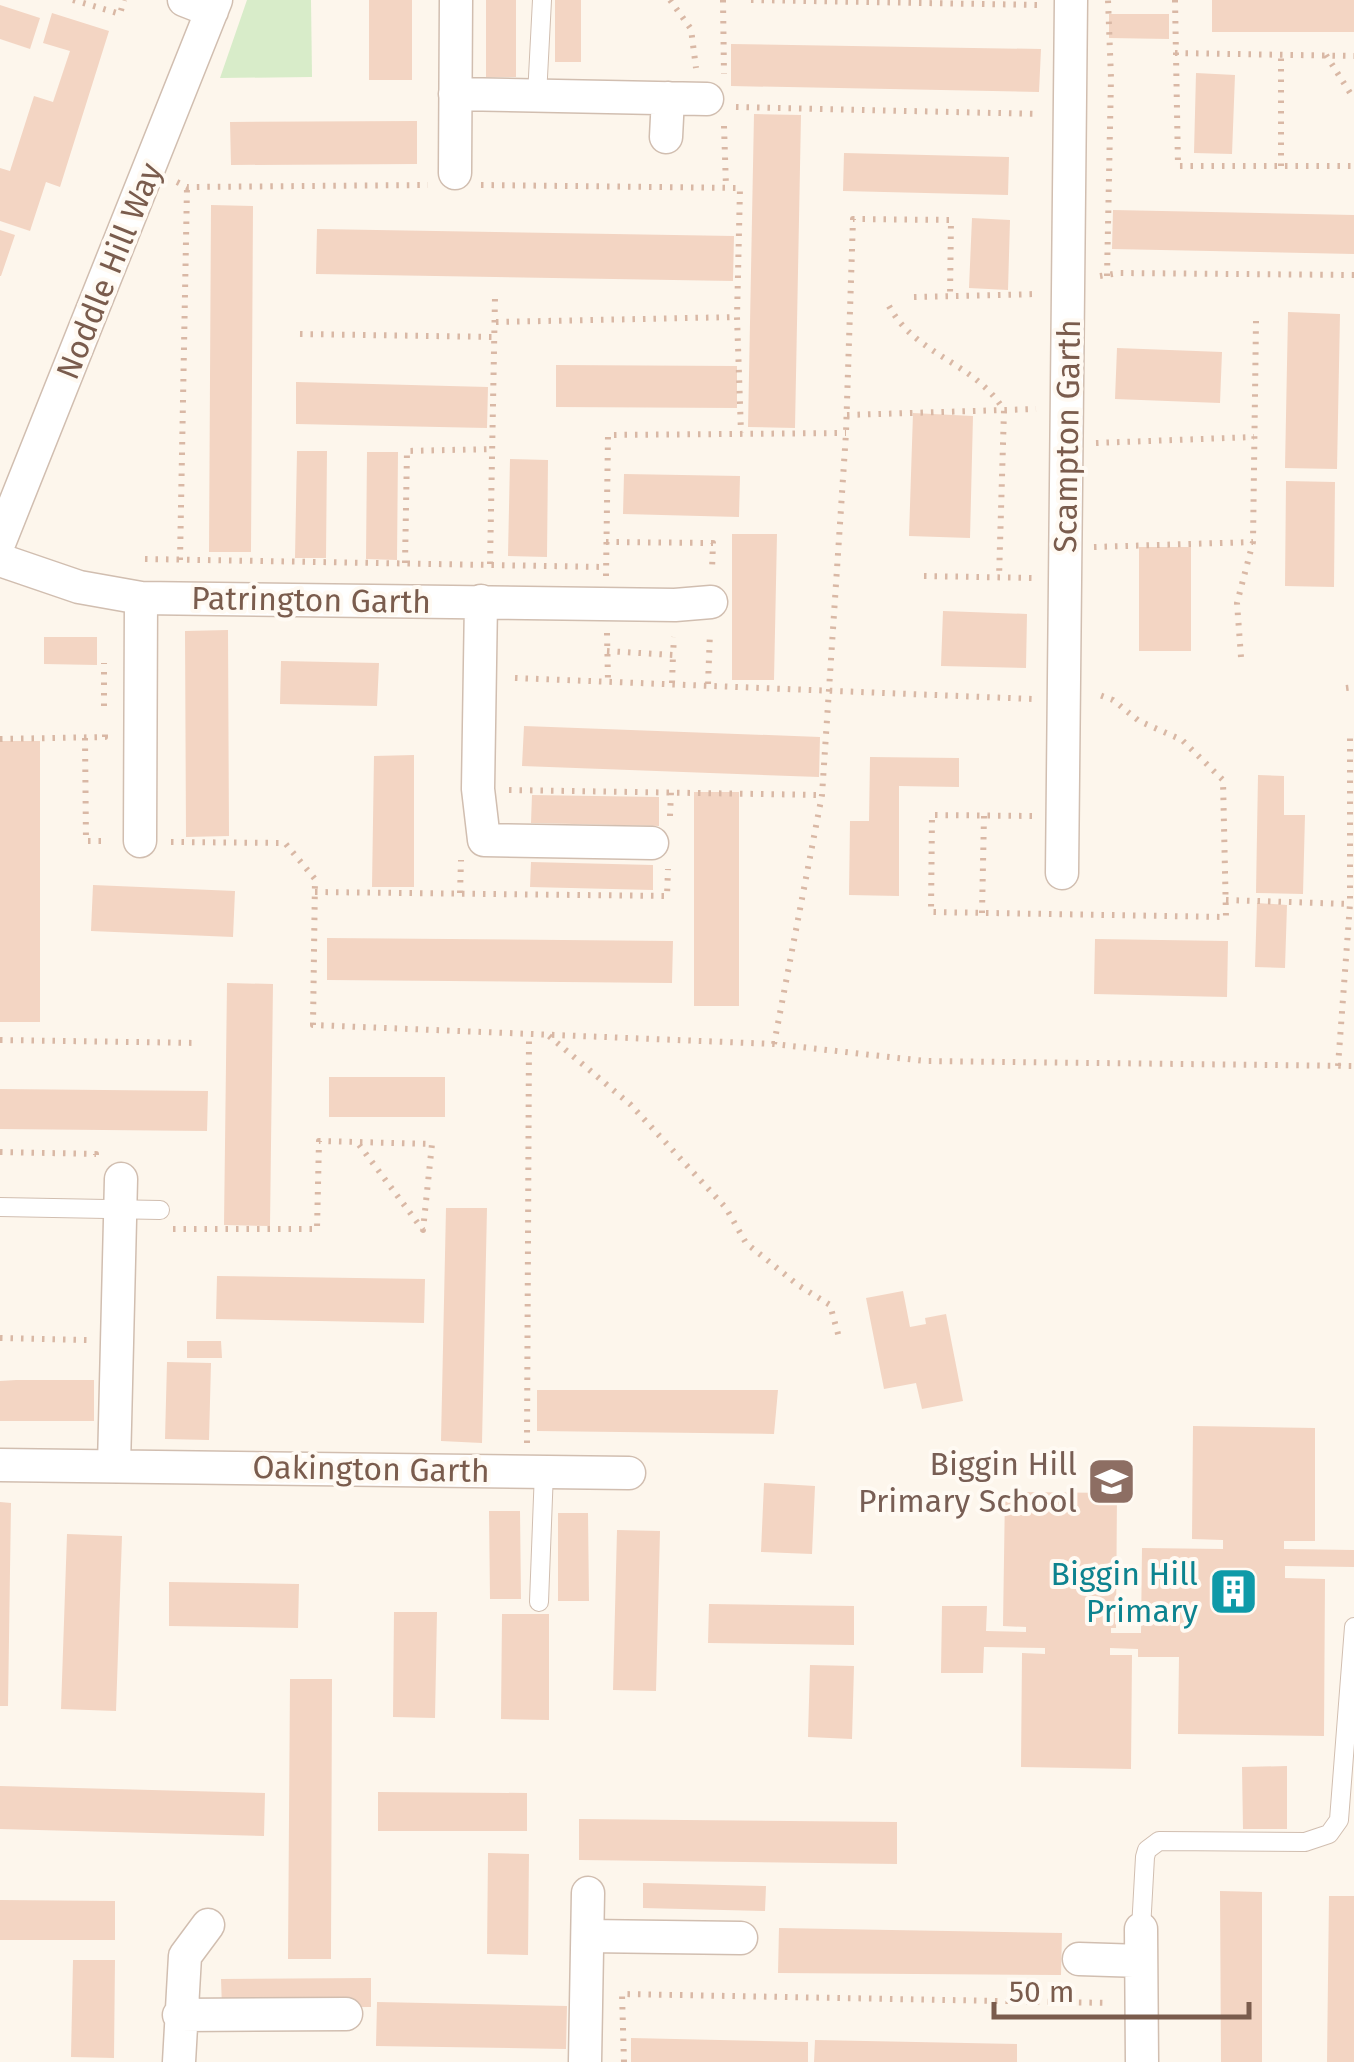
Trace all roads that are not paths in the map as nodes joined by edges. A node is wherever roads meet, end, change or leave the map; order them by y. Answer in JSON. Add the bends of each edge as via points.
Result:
{"nodes":[{"id":1,"x":456,"y":0,"type":"edge"},
{"id":2,"x":542,"y":0,"type":"edge"},
{"id":3,"x":1071,"y":2,"type":"edge"},
{"id":4,"x":204,"y":4,"type":"edge"},
{"id":5,"x":456,"y":94,"type":"junction"},
{"id":6,"x":538,"y":96,"type":"junction"},
{"id":7,"x":666,"y":137,"type":"dead end"},
{"id":8,"x":455,"y":173,"type":"dead end"},
{"id":9,"x":0,"y":541,"type":"edge"},
{"id":10,"x":0,"y":560,"type":"edge"},
{"id":11,"x":141,"y":598,"type":"junction"},
{"id":12,"x":481,"y":602,"type":"junction"},
{"id":13,"x":711,"y":602,"type":"dead end"},
{"id":14,"x":140,"y":841,"type":"road end"},
{"id":15,"x":663,"y":844,"type":"road end"},
{"id":16,"x":1062,"y":872,"type":"dead end"},
{"id":17,"x":112,"y":1200,"type":"junction"},
{"id":18,"x":0,"y":1207,"type":"edge"},
{"id":19,"x":160,"y":1210,"type":"dead end"},
{"id":20,"x":0,"y":1465,"type":"edge"},
{"id":21,"x":114,"y":1466,"type":"junction"},
{"id":22,"x":536,"y":1471,"type":"junction"},
{"id":23,"x":629,"y":1473,"type":"dead end"},
{"id":24,"x":540,"y":1602,"type":"dead end"},
{"id":25,"x":1354,"y":1626,"type":"edge"},
{"id":26,"x":588,"y":1894,"type":"dead end"},
{"id":27,"x":208,"y":1924,"type":"dead end"},
{"id":28,"x":588,"y":1936,"type":"junction"},
{"id":29,"x":741,"y":1938,"type":"dead end"},
{"id":30,"x":1141,"y":1945,"type":"junction"},
{"id":31,"x":1078,"y":1959,"type":"dead end"},
{"id":32,"x":346,"y":2014,"type":"dead end"},
{"id":33,"x":179,"y":2015,"type":"junction"},
{"id":34,"x":178,"y":2062,"type":"edge"},
{"id":35,"x":585,"y":2062,"type":"edge"},
{"id":36,"x":1142,"y":2062,"type":"edge"}],
"edges":[{"from":1,"to":5,"type":"street"},
{"from":2,"to":6,"type":"lane"},
{"from":3,"to":16,"type":"street","name":"Scampton Garth"},
{"from":4,"to":9,"type":"street","name":"Noddle Hill Way"},
{"from":5,"to":6,"type":"street"},
{"from":5,"to":8,"type":"street"},
{"from":6,"to":7,"type":"street","via":[[699,101]]},
{"from":10,"to":11,"type":"street","name":"Patrington Garth","via":[[79,587]]},
{"from":11,"to":12,"type":"street","name":"Patrington Garth"},
{"from":11,"to":14,"type":"street"},
{"from":12,"to":13,"type":"street","name":"Patrington Garth"},
{"from":12,"to":15,"type":"street","via":[[478,789],[484,840]]},
{"from":17,"to":18,"type":"lane"},
{"from":17,"to":19,"type":"lane"},
{"from":17,"to":21,"type":"street"},
{"from":20,"to":21,"type":"street","name":"Oakington Garth"},
{"from":21,"to":22,"type":"street","name":"Oakington Garth"},
{"from":22,"to":23,"type":"street","name":"Oakington Garth"},
{"from":22,"to":24,"type":"lane"},
{"from":25,"to":30,"type":"lane","via":[[1335,1828],[1320,1838],[1279,1844],[1159,1841],[1145,1858]]},
{"from":26,"to":28,"type":"street"},
{"from":27,"to":33,"type":"street","via":[[185,1956]]},
{"from":28,"to":29,"type":"street"},
{"from":28,"to":35,"type":"street"},
{"from":30,"to":31,"type":"street"},
{"from":30,"to":36,"type":"street"},
{"from":32,"to":33,"type":"street"},
{"from":33,"to":34,"type":"street"}]}
